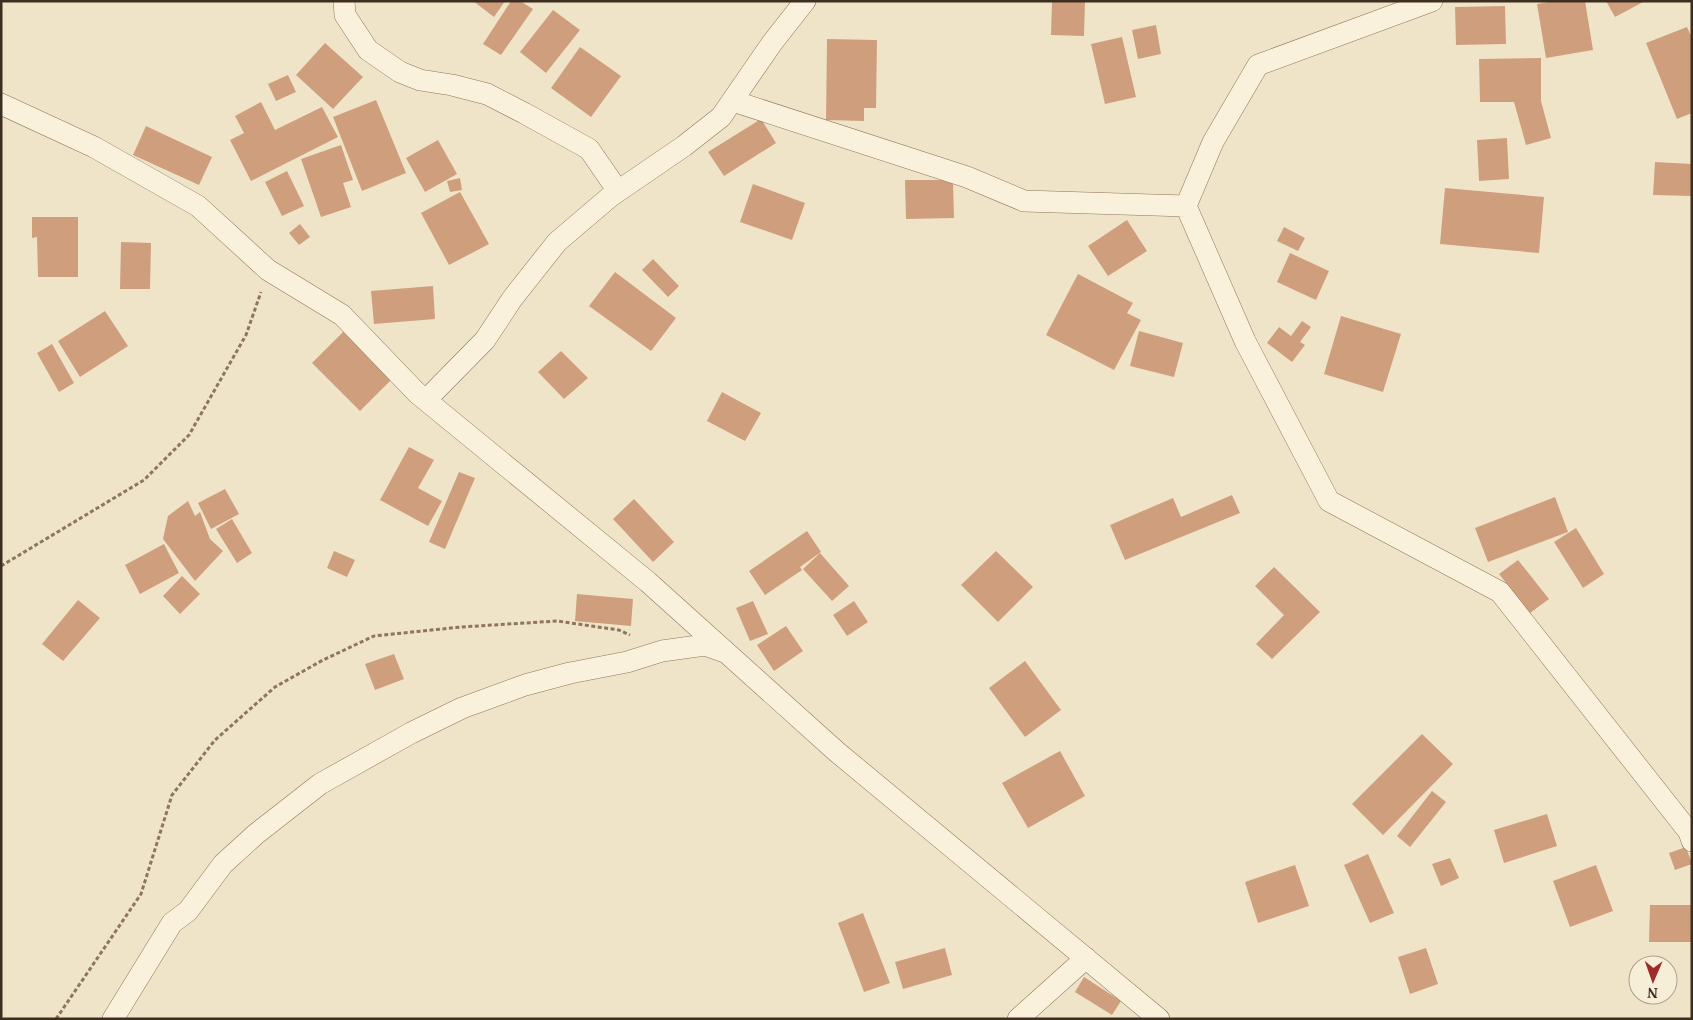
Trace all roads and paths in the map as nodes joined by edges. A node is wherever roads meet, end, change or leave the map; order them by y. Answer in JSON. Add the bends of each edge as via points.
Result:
{"nodes":[{"id":1,"x":344,"y":1,"type":"edge"},
{"id":2,"x":805,"y":1,"type":"edge"},
{"id":3,"x":1432,"y":1,"type":"edge"},
{"id":4,"x":733,"y":101,"type":"junction"},
{"id":5,"x":1,"y":104,"type":"edge"},
{"id":6,"x":618,"y":191,"type":"junction"},
{"id":7,"x":1186,"y":206,"type":"junction"},
{"id":8,"x":268,"y":270,"type":"junction"},
{"id":9,"x":426,"y":400,"type":"junction"},
{"id":10,"x":1,"y":566,"type":"edge"},
{"id":11,"x":662,"y":652,"type":"junction"},
{"id":12,"x":728,"y":653,"type":"junction"},
{"id":13,"x":1692,"y":841,"type":"edge"},
{"id":14,"x":1086,"y":958,"type":"junction"},
{"id":15,"x":56,"y":1019,"type":"edge"},
{"id":16,"x":114,"y":1019,"type":"edge"},
{"id":17,"x":1018,"y":1019,"type":"edge"},
{"id":18,"x":1159,"y":1019,"type":"edge"}],
"edges":[{"from":1,"to":6,"type":"street","via":[[345,15],[368,50],[400,72],[420,80],[487,94],[589,148]]},
{"from":2,"to":4,"type":"street"},
{"from":3,"to":7,"type":"street","via":[[1258,65],[1213,142]]},
{"from":4,"to":6,"type":"street","via":[[721,118]]},
{"from":4,"to":7,"type":"street","via":[[967,177],[1024,201]]},
{"from":5,"to":8,"type":"street","via":[[94,147],[198,206]]},
{"from":6,"to":9,"type":"street","via":[[557,242],[512,299],[485,340]]},
{"from":7,"to":13,"type":"street","via":[[1245,341],[1329,501],[1500,592],[1689,832]]},
{"from":8,"to":9,"type":"street","via":[[342,315]]},
{"from":8,"to":10,"type":"path","via":[[246,335],[189,435],[144,480]]},
{"from":9,"to":12,"type":"street","via":[[648,582]]},
{"from":11,"to":12,"type":"street","via":[[705,645]]},
{"from":11,"to":15,"type":"path","via":[[619,630],[557,622],[432,630],[374,636],[275,687],[215,740],[172,795],[140,894]]},
{"from":11,"to":16,"type":"street","via":[[524,685],[462,708],[320,784],[269,822],[222,864],[188,911],[172,923]]},
{"from":12,"to":14,"type":"street","via":[[837,752]]},
{"from":14,"to":17,"type":"street"},
{"from":14,"to":18,"type":"street"}]}
